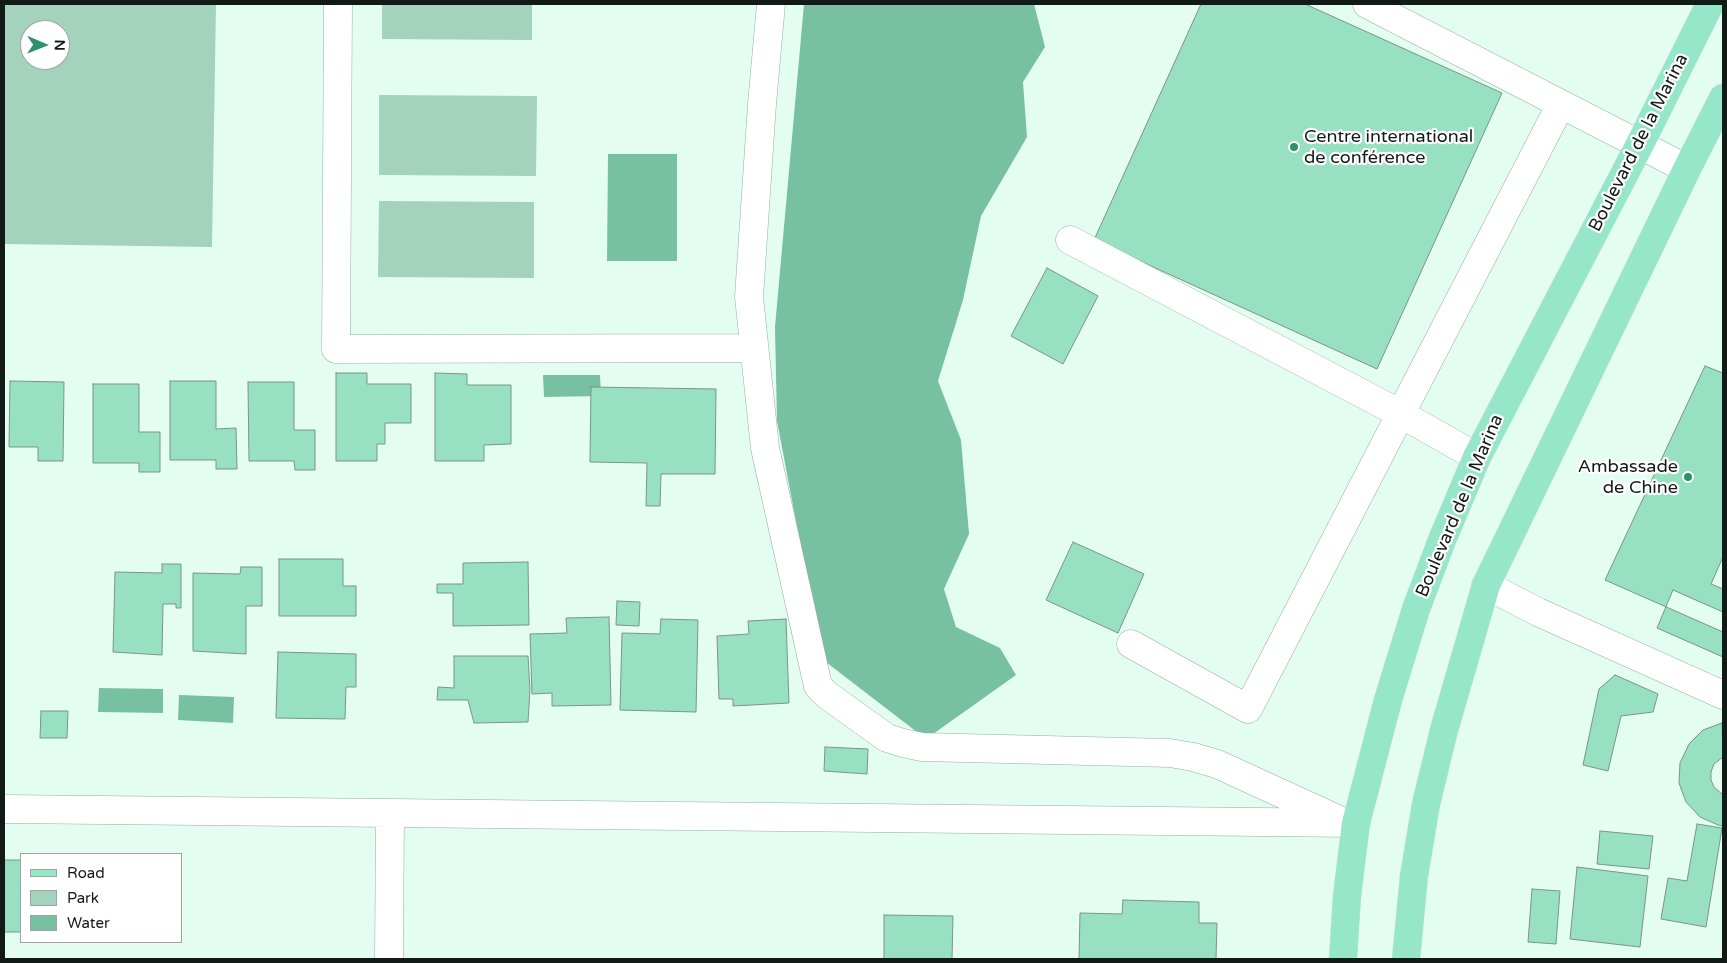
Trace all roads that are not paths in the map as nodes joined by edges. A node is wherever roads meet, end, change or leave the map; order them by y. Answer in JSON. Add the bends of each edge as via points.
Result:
{"nodes":[{"id":1,"x":338,"y":4,"type":"edge"},
{"id":2,"x":770,"y":4,"type":"edge"},
{"id":3,"x":1367,"y":4,"type":"edge"},
{"id":4,"x":1710,"y":4,"type":"edge"},
{"id":5,"x":1723,"y":98,"type":"edge"},
{"id":6,"x":1561,"y":104,"type":"junction"},
{"id":7,"x":1640,"y":144,"type":"junction"},
{"id":8,"x":1686,"y":169,"type":"junction"},
{"id":9,"x":1070,"y":240,"type":"dead end"},
{"id":10,"x":753,"y":348,"type":"junction"},
{"id":11,"x":1401,"y":414,"type":"junction"},
{"id":12,"x":1477,"y":457,"type":"junction"},
{"id":13,"x":1486,"y":585,"type":"junction"},
{"id":14,"x":1132,"y":644,"type":"dead end"},
{"id":15,"x":1723,"y":695,"type":"edge"},
{"id":16,"x":4,"y":809,"type":"edge"},
{"id":17,"x":390,"y":813,"type":"junction"},
{"id":18,"x":1351,"y":823,"type":"junction"},
{"id":19,"x":389,"y":959,"type":"edge"},
{"id":20,"x":1343,"y":959,"type":"edge"},
{"id":21,"x":1406,"y":959,"type":"edge"}],
"edges":[{"from":1,"to":10,"type":"street","via":[[336,349]]},
{"from":2,"to":10,"type":"street","via":[[749,297]]},
{"from":3,"to":6,"type":"street"},
{"from":4,"to":7,"type":"main road","name":"Boulevard de la Marina"},
{"from":5,"to":8,"type":"main road"},
{"from":6,"to":7,"type":"street"},
{"from":6,"to":11,"type":"street"},
{"from":7,"to":8,"type":"street"},
{"from":7,"to":12,"type":"main road","name":"Boulevard de la Marina"},
{"from":8,"to":13,"type":"main road"},
{"from":9,"to":11,"type":"street"},
{"from":10,"to":18,"type":"street","via":[[765,448],[814,674],[818,686],[827,695],[888,738],[903,743],[922,747],[1170,753],[1193,757],[1217,764]]},
{"from":11,"to":12,"type":"street"},
{"from":11,"to":14,"type":"street","via":[[1248,709]]},
{"from":12,"to":18,"type":"main road","name":"Boulevard de la Marina","via":[[1416,609]]},
{"from":13,"to":15,"type":"street","via":[[1538,612]]},
{"from":13,"to":21,"type":"main road","via":[[1426,804],[1414,876]]},
{"from":16,"to":17,"type":"street"},
{"from":17,"to":18,"type":"street"},
{"from":17,"to":19,"type":"street"},
{"from":18,"to":20,"type":"main road","name":"Boulevard de la Marina"}]}
